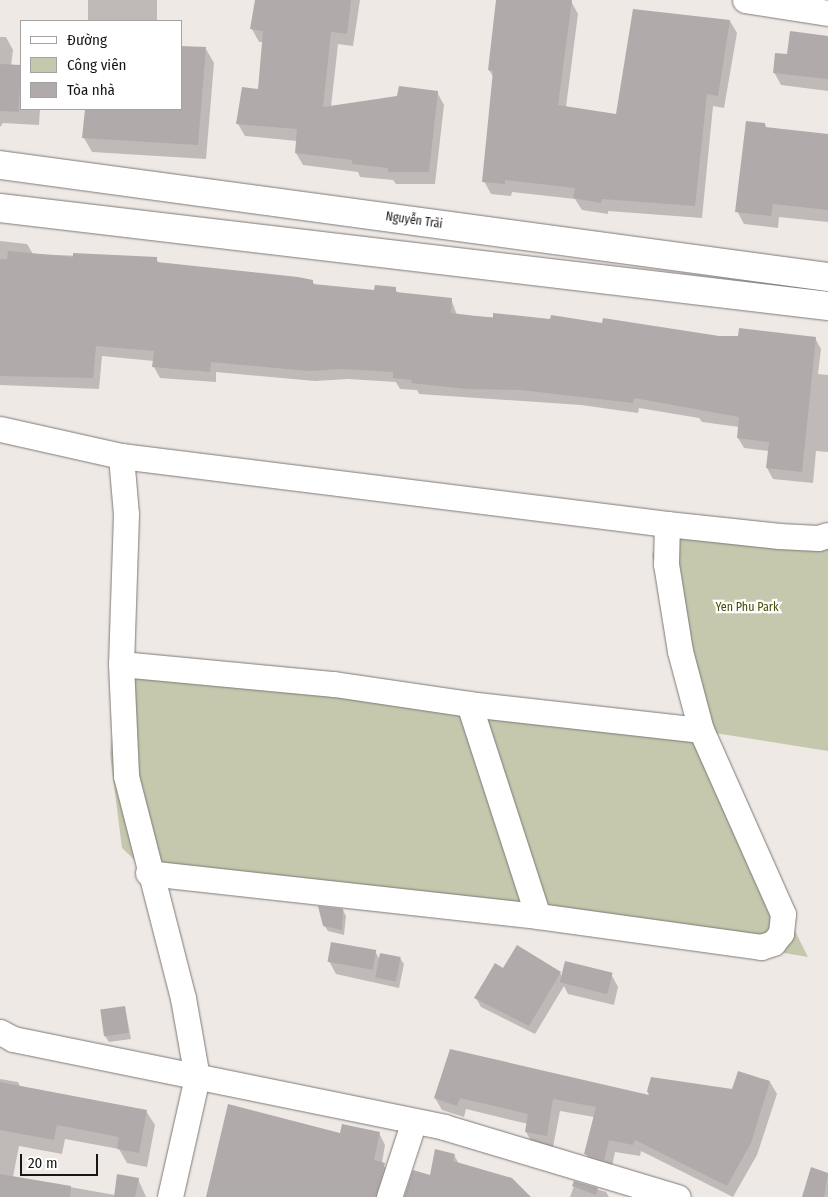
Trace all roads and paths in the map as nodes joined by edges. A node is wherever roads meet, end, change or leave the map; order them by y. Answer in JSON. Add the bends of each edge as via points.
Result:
{"nodes":[{"id":1,"x":745,"y":0,"type":"edge"},
{"id":2,"x":828,"y":13,"type":"edge"},
{"id":3,"x":0,"y":165,"type":"edge"},
{"id":4,"x":0,"y":208,"type":"edge"},
{"id":5,"x":828,"y":277,"type":"edge"},
{"id":6,"x":828,"y":306,"type":"edge"},
{"id":7,"x":0,"y":429,"type":"edge"},
{"id":8,"x":121,"y":456,"type":"junction"},
{"id":9,"x":667,"y":524,"type":"junction"},
{"id":10,"x":828,"y":535,"type":"edge"},
{"id":11,"x":121,"y":664,"type":"junction"},
{"id":12,"x":469,"y":704,"type":"junction"},
{"id":13,"x":701,"y":730,"type":"junction"},
{"id":14,"x":148,"y":873,"type":"junction"},
{"id":15,"x":538,"y":916,"type":"junction"},
{"id":16,"x":0,"y":1032,"type":"edge"},
{"id":17,"x":197,"y":1077,"type":"junction"},
{"id":18,"x":414,"y":1121,"type":"junction"},
{"id":19,"x":170,"y":1197,"type":"edge"},
{"id":20,"x":389,"y":1197,"type":"edge"},
{"id":21,"x":678,"y":1197,"type":"edge"}],
"edges":[{"from":1,"to":2,"type":"street"},
{"from":3,"to":5,"type":"main road","name":"Nguyễn Trãi"},
{"from":4,"to":6,"type":"main road"},
{"from":7,"to":8,"type":"street"},
{"from":8,"to":9,"type":"street"},
{"from":8,"to":11,"type":"street","via":[[126,514]]},
{"from":9,"to":10,"type":"street","via":[[779,536],[818,538]]},
{"from":9,"to":13,"type":"street","via":[[666,564],[680,650]]},
{"from":11,"to":12,"type":"street","via":[[334,684]]},
{"from":11,"to":14,"type":"street","via":[[126,776]]},
{"from":12,"to":13,"type":"street"},
{"from":12,"to":15,"type":"street"},
{"from":13,"to":15,"type":"street","via":[[783,914],[780,933],[773,943],[761,947]]},
{"from":14,"to":15,"type":"street"},
{"from":14,"to":17,"type":"street","via":[[183,998]]},
{"from":16,"to":17,"type":"street","via":[[13,1039]]},
{"from":17,"to":18,"type":"street"},
{"from":17,"to":19,"type":"street"},
{"from":18,"to":20,"type":"street"},
{"from":18,"to":21,"type":"street","via":[[606,1173]]}]}
